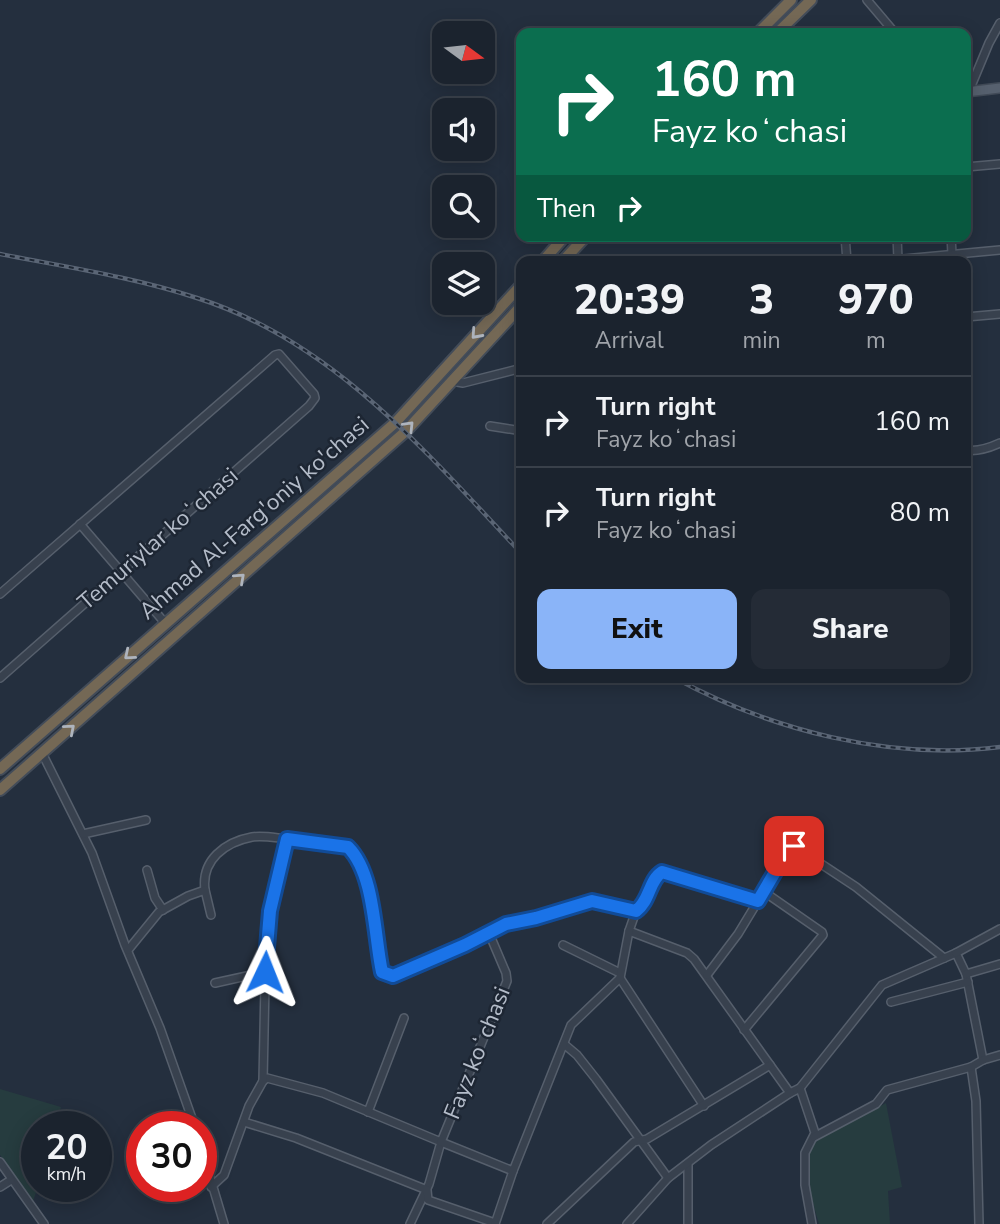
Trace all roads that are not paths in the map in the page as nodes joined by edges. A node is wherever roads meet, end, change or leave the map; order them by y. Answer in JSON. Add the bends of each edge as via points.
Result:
{"nodes":[{"id":1,"x":791,"y":0,"type":"edge"},
{"id":2,"x":811,"y":0,"type":"edge"},
{"id":3,"x":867,"y":0,"type":"edge"},
{"id":4,"x":1000,"y":23,"type":"edge"},
{"id":5,"x":763,"y":28,"type":"edge"},
{"id":6,"x":782,"y":28,"type":"edge"},
{"id":7,"x":890,"y":28,"type":"edge"},
{"id":8,"x":971,"y":84,"type":"edge"},
{"id":9,"x":1000,"y":88,"type":"edge"},
{"id":10,"x":971,"y":91,"type":"edge"},
{"id":11,"x":1000,"y":164,"type":"edge"},
{"id":12,"x":971,"y":167,"type":"edge"},
{"id":13,"x":1000,"y":176,"type":"edge"},
{"id":14,"x":559,"y":242,"type":"edge"},
{"id":15,"x":578,"y":242,"type":"edge"},
{"id":16,"x":951,"y":242,"type":"edge"},
{"id":17,"x":1000,"y":250,"type":"edge"},
{"id":18,"x":952,"y":254,"type":"junction"},
{"id":19,"x":547,"y":256,"type":"edge"},
{"id":20,"x":567,"y":256,"type":"edge"},
{"id":21,"x":930,"y":256,"type":"edge"},
{"id":22,"x":516,"y":291,"type":"edge"},
{"id":23,"x":516,"y":311,"type":"edge"},
{"id":24,"x":1000,"y":314,"type":"edge"},
{"id":25,"x":971,"y":317,"type":"edge"},
{"id":26,"x":516,"y":370,"type":"edge"},
{"id":27,"x":451,"y":381,"type":"junction"},
{"id":28,"x":490,"y":426,"type":"dead end"},
{"id":29,"x":516,"y":430,"type":"edge"},
{"id":30,"x":1000,"y":443,"type":"edge"},
{"id":31,"x":971,"y":451,"type":"edge"},
{"id":32,"x":80,"y":524,"type":"junction"},
{"id":33,"x":122,"y":571,"type":"junction"},
{"id":34,"x":0,"y":594,"type":"edge"},
{"id":35,"x":166,"y":623,"type":"junction"},
{"id":36,"x":104,"y":675,"type":"junction"},
{"id":37,"x":0,"y":678,"type":"edge"},
{"id":38,"x":117,"y":689,"type":"junction"},
{"id":39,"x":42,"y":753,"type":"junction"},
{"id":40,"x":0,"y":769,"type":"edge"},
{"id":41,"x":0,"y":790,"type":"edge"},
{"id":42,"x":146,"y":820,"type":"dead end"},
{"id":43,"x":83,"y":834,"type":"junction"},
{"id":44,"x":287,"y":839,"type":"junction"},
{"id":45,"x":147,"y":870,"type":"dead end"},
{"id":46,"x":205,"y":890,"type":"junction"},
{"id":47,"x":763,"y":891,"type":"junction"},
{"id":48,"x":758,"y":901,"type":"junction"},
{"id":49,"x":163,"y":910,"type":"junction"},
{"id":50,"x":636,"y":911,"type":"junction"},
{"id":51,"x":211,"y":915,"type":"dead end"},
{"id":52,"x":1000,"y":929,"type":"edge"},
{"id":53,"x":629,"y":931,"type":"junction"},
{"id":54,"x":489,"y":933,"type":"junction"},
{"id":55,"x":563,"y":945,"type":"dead end"},
{"id":56,"x":128,"y":950,"type":"junction"},
{"id":57,"x":956,"y":953,"type":"junction"},
{"id":58,"x":944,"y":958,"type":"junction"},
{"id":59,"x":1000,"y":964,"type":"edge"},
{"id":60,"x":265,"y":972,"type":"junction"},
{"id":61,"x":620,"y":975,"type":"junction"},
{"id":62,"x":707,"y":975,"type":"junction"},
{"id":63,"x":967,"y":978,"type":"junction"},
{"id":64,"x":215,"y":983,"type":"dead end"},
{"id":65,"x":891,"y":1002,"type":"dead end"},
{"id":66,"x":404,"y":1018,"type":"dead end"},
{"id":67,"x":744,"y":1030,"type":"junction"},
{"id":68,"x":564,"y":1044,"type":"junction"},
{"id":69,"x":1000,"y":1055,"type":"edge"},
{"id":70,"x":984,"y":1060,"type":"junction"},
{"id":71,"x":770,"y":1065,"type":"junction"},
{"id":72,"x":971,"y":1067,"type":"junction"},
{"id":73,"x":263,"y":1081,"type":"junction"},
{"id":74,"x":800,"y":1088,"type":"junction"},
{"id":75,"x":790,"y":1093,"type":"junction"},
{"id":76,"x":704,"y":1106,"type":"junction"},
{"id":77,"x":189,"y":1111,"type":"edge"},
{"id":78,"x":368,"y":1112,"type":"junction"},
{"id":79,"x":244,"y":1122,"type":"junction"},
{"id":80,"x":814,"y":1137,"type":"junction"},
{"id":81,"x":641,"y":1140,"type":"junction"},
{"id":82,"x":442,"y":1142,"type":"junction"},
{"id":83,"x":0,"y":1162,"type":"edge"},
{"id":84,"x":688,"y":1164,"type":"junction"},
{"id":85,"x":513,"y":1171,"type":"junction"},
{"id":86,"x":667,"y":1178,"type":"junction"},
{"id":87,"x":11,"y":1180,"type":"junction"},
{"id":88,"x":217,"y":1181,"type":"edge"},
{"id":89,"x":0,"y":1187,"type":"edge"},
{"id":90,"x":427,"y":1190,"type":"junction"},
{"id":91,"x":216,"y":1202,"type":"edge"},
{"id":92,"x":495,"y":1223,"type":"edge"},
{"id":93,"x":44,"y":1224,"type":"edge"},
{"id":94,"x":224,"y":1224,"type":"edge"},
{"id":95,"x":410,"y":1224,"type":"edge"},
{"id":96,"x":547,"y":1224,"type":"edge"},
{"id":97,"x":627,"y":1224,"type":"edge"},
{"id":98,"x":688,"y":1224,"type":"edge"},
{"id":99,"x":812,"y":1224,"type":"edge"},
{"id":100,"x":979,"y":1224,"type":"edge"}],
"edges":[{"from":1,"to":5,"type":"highway"},
{"from":2,"to":6,"type":"highway"},
{"from":3,"to":7,"type":"street"},
{"from":4,"to":8,"type":"street"},
{"from":9,"to":10,"type":"main road"},
{"from":11,"to":12,"type":"street"},
{"from":11,"to":13,"type":"street"},
{"from":14,"to":19,"type":"highway"},
{"from":15,"to":20,"type":"highway"},
{"from":16,"to":18,"type":"street"},
{"from":17,"to":18,"type":"street"},
{"from":18,"to":21,"type":"street"},
{"from":22,"to":35,"type":"highway","name":"Ahmad Al-Farg'oniy ko'chasi","one_way":true,"via":[[396,422]]},
{"from":23,"to":27,"type":"highway","name":"Ahmad Al-Farg'oniy ko'chasi"},
{"from":24,"to":25,"type":"street"},
{"from":26,"to":27,"type":"street","via":[[463,383]]},
{"from":38,"to":27,"type":"highway","name":"Ahmad Al-Farg'oniy ko'chasi","one_way":true,"via":[[406,431]]},
{"from":28,"to":29,"type":"street"},
{"from":30,"to":31,"type":"street"},
{"from":32,"to":33,"type":"street"},
{"from":32,"to":33,"type":"street","name":"Temuriylar koʻchasi","via":[[277,354],[314,394],[299,415]]},
{"from":32,"to":34,"type":"street"},
{"from":33,"to":35,"type":"street"},
{"from":33,"to":37,"type":"street","name":"Temuriylar koʻchasi"},
{"from":35,"to":36,"type":"highway","name":"Ahmad Al-Farg'oniy ko'chasi","one_way":true},
{"from":36,"to":38,"type":"highway"},
{"from":36,"to":40,"type":"highway","name":"Ahmad Al-Farg'oniy ko'chasi"},
{"from":39,"to":38,"type":"highway","name":"Ahmad Al-Farg'oniy ko'chasi","one_way":true},
{"from":39,"to":41,"type":"highway","name":"Ahmad Al-Farg'oniy ko'chasi"},
{"from":39,"to":43,"type":"street"},
{"from":42,"to":43,"type":"street"},
{"from":43,"to":56,"type":"street"},
{"from":44,"to":46,"type":"street","via":[[255,836],[228,844],[207,865]]},
{"from":44,"to":54,"type":"street","via":[[348,847],[354,853],[367,884],[382,972],[388,976]]},
{"from":44,"to":60,"type":"street","via":[[270,911]]},
{"from":45,"to":49,"type":"street"},
{"from":46,"to":49,"type":"street"},
{"from":46,"to":51,"type":"street"},
{"from":47,"to":48,"type":"street"},
{"from":47,"to":58,"type":"street","via":[[794,846],[856,887]]},
{"from":47,"to":67,"type":"street","via":[[823,935]]},
{"from":48,"to":50,"type":"street","via":[[662,872]]},
{"from":48,"to":62,"type":"street"},
{"from":49,"to":56,"type":"street"},
{"from":50,"to":53,"type":"street"},
{"from":50,"to":54,"type":"street","via":[[592,901],[506,924]]},
{"from":52,"to":57,"type":"street"},
{"from":53,"to":61,"type":"street"},
{"from":53,"to":62,"type":"street","via":[[687,953]]},
{"from":54,"to":82,"type":"street","name":"Fayz koʻchasi","via":[[507,981]]},
{"from":55,"to":61,"type":"street"},
{"from":56,"to":77,"type":"street"},
{"from":57,"to":58,"type":"street"},
{"from":57,"to":63,"type":"street"},
{"from":58,"to":74,"type":"street","via":[[882,985]]},
{"from":59,"to":63,"type":"street"},
{"from":60,"to":64,"type":"street"},
{"from":60,"to":73,"type":"street"},
{"from":61,"to":68,"type":"street","via":[[571,1025]]},
{"from":61,"to":76,"type":"street"},
{"from":62,"to":67,"type":"street"},
{"from":63,"to":65,"type":"street"},
{"from":63,"to":70,"type":"street"},
{"from":66,"to":78,"type":"street"},
{"from":67,"to":71,"type":"street"},
{"from":68,"to":81,"type":"street"},
{"from":68,"to":85,"type":"street"},
{"from":69,"to":70,"type":"street"},
{"from":70,"to":72,"type":"street"},
{"from":71,"to":75,"type":"street"},
{"from":71,"to":76,"type":"street"},
{"from":72,"to":80,"type":"street","via":[[887,1090],[876,1104]]},
{"from":72,"to":100,"type":"street"},
{"from":73,"to":78,"type":"street","via":[[291,1083]]},
{"from":73,"to":79,"type":"street"},
{"from":74,"to":75,"type":"street"},
{"from":74,"to":80,"type":"street"},
{"from":75,"to":84,"type":"street"},
{"from":76,"to":81,"type":"street"},
{"from":78,"to":82,"type":"street"},
{"from":79,"to":88,"type":"street","via":[[224,1175]]},
{"from":79,"to":90,"type":"street"},
{"from":80,"to":99,"type":"street","via":[[805,1153]]},
{"from":81,"to":86,"type":"street"},
{"from":81,"to":96,"type":"street"},
{"from":82,"to":85,"type":"street","name":"Fayz koʻchasi"},
{"from":82,"to":90,"type":"street"},
{"from":83,"to":87,"type":"street"},
{"from":84,"to":86,"type":"street"},
{"from":84,"to":98,"type":"street"},
{"from":85,"to":92,"type":"street"},
{"from":86,"to":97,"type":"street"},
{"from":87,"to":89,"type":"street"},
{"from":87,"to":93,"type":"street"},
{"from":90,"to":92,"type":"street","via":[[428,1200]]},
{"from":90,"to":95,"type":"street"},
{"from":91,"to":94,"type":"street"}]}
